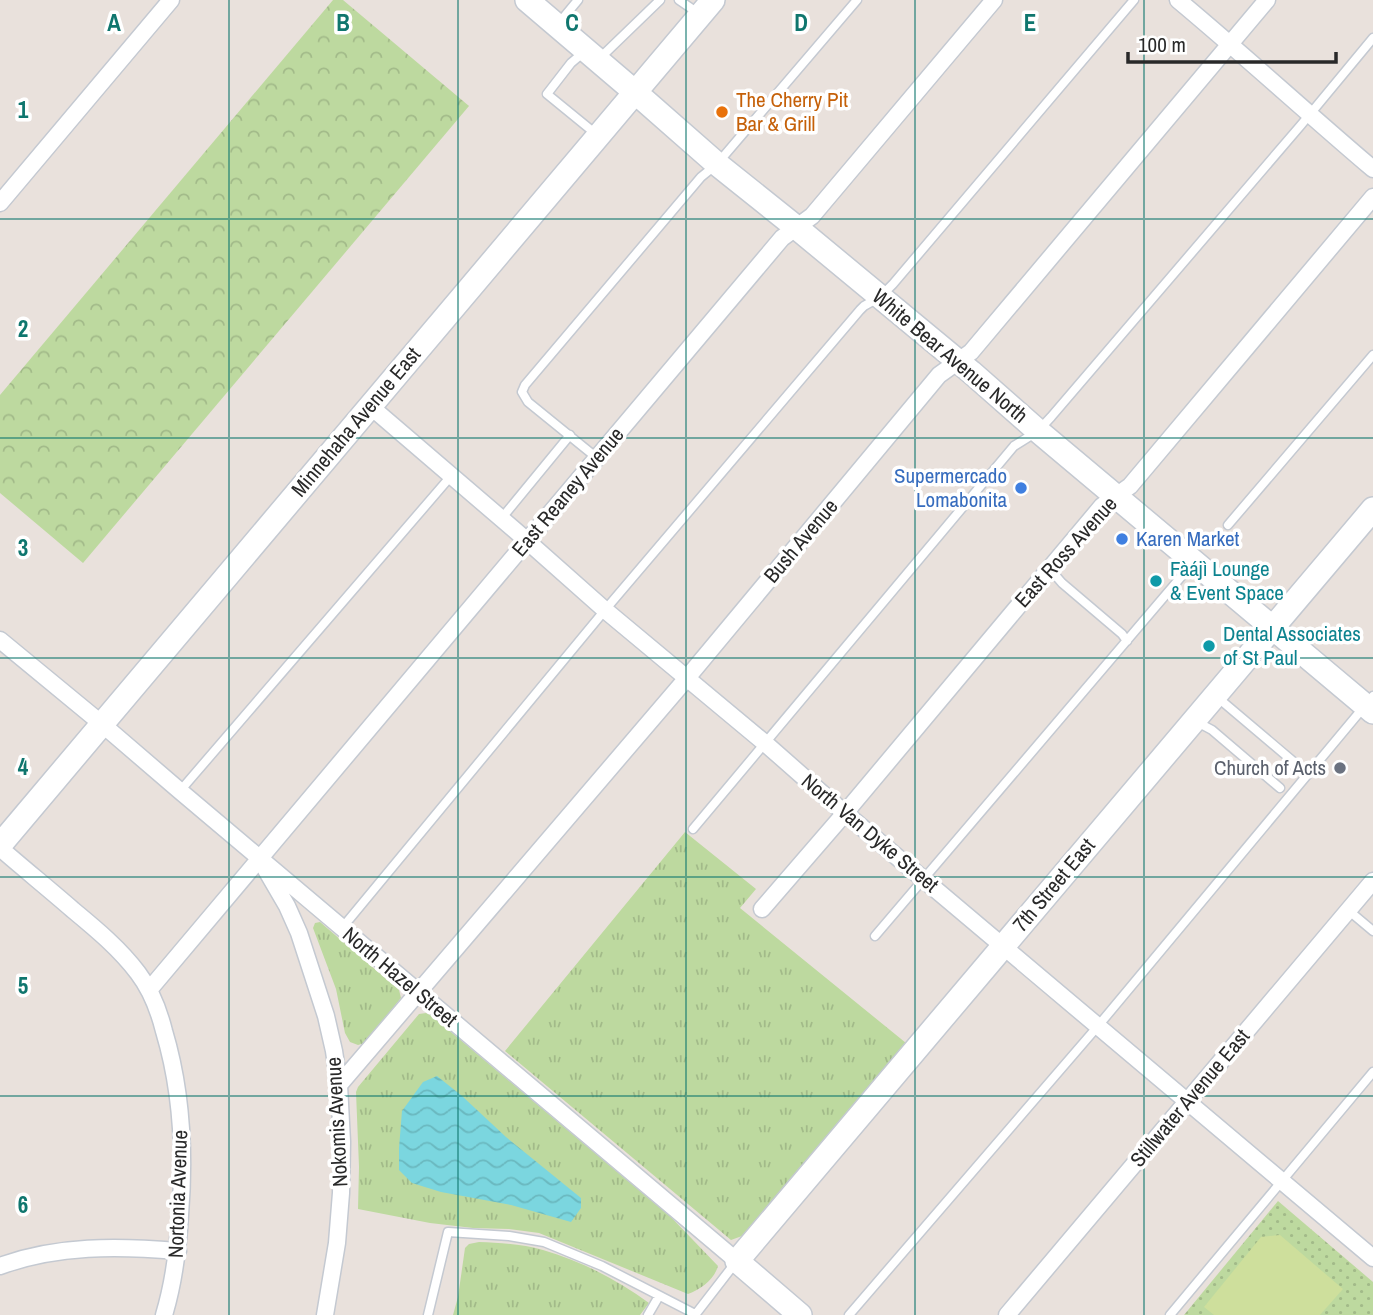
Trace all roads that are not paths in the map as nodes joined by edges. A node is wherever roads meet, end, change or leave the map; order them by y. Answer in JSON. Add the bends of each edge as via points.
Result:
{"nodes":[{"id":1,"x":171,"y":0,"type":"edge"},
{"id":2,"x":527,"y":0,"type":"edge"},
{"id":3,"x":578,"y":0,"type":"edge"},
{"id":4,"x":660,"y":0,"type":"edge"},
{"id":5,"x":679,"y":0,"type":"edge"},
{"id":6,"x":857,"y":0,"type":"edge"},
{"id":7,"x":993,"y":0,"type":"edge"},
{"id":8,"x":1134,"y":0,"type":"edge"},
{"id":9,"x":1178,"y":0,"type":"edge"},
{"id":10,"x":1267,"y":0,"type":"edge"},
{"id":11,"x":707,"y":7,"type":"edge"},
{"id":12,"x":557,"y":25,"type":"junction"},
{"id":13,"x":1373,"y":38,"type":"edge"},
{"id":14,"x":1230,"y":44,"type":"junction"},
{"id":15,"x":592,"y":55,"type":"junction"},
{"id":16,"x":635,"y":92,"type":"junction"},
{"id":17,"x":1309,"y":115,"type":"junction"},
{"id":18,"x":598,"y":136,"type":"junction"},
{"id":19,"x":717,"y":164,"type":"junction"},
{"id":20,"x":1373,"y":169,"type":"edge"},
{"id":21,"x":1373,"y":197,"type":"edge"},
{"id":22,"x":0,"y":203,"type":"edge"},
{"id":23,"x":797,"y":228,"type":"junction"},
{"id":24,"x":880,"y":297,"type":"junction"},
{"id":25,"x":1373,"y":355,"type":"edge"},
{"id":26,"x":957,"y":361,"type":"junction"},
{"id":27,"x":370,"y":406,"type":"junction"},
{"id":28,"x":1038,"y":431,"type":"junction"},
{"id":29,"x":570,"y":435,"type":"junction"},
{"id":30,"x":597,"y":458,"type":"junction"},
{"id":31,"x":450,"y":476,"type":"junction"},
{"id":32,"x":1116,"y":496,"type":"junction"},
{"id":33,"x":1373,"y":509,"type":"edge"},
{"id":34,"x":501,"y":519,"type":"junction"},
{"id":35,"x":1227,"y":525,"type":"dead end"},
{"id":36,"x":527,"y":541,"type":"junction"},
{"id":37,"x":1194,"y":562,"type":"junction"},
{"id":38,"x":1049,"y":568,"type":"junction"},
{"id":39,"x":605,"y":610,"type":"junction"},
{"id":40,"x":1273,"y":627,"type":"junction"},
{"id":41,"x":0,"y":639,"type":"edge"},
{"id":42,"x":1127,"y":641,"type":"junction"},
{"id":43,"x":687,"y":678,"type":"junction"},
{"id":44,"x":1215,"y":695,"type":"junction"},
{"id":45,"x":1371,"y":705,"type":"edge"},
{"id":46,"x":1194,"y":720,"type":"junction"},
{"id":47,"x":102,"y":724,"type":"junction"},
{"id":48,"x":766,"y":744,"type":"junction"},
{"id":49,"x":1308,"y":774,"type":"junction"},
{"id":50,"x":1280,"y":788,"type":"dead end"},
{"id":51,"x":180,"y":791,"type":"junction"},
{"id":52,"x":845,"y":813,"type":"junction"},
{"id":53,"x":693,"y":829,"type":"dead end"},
{"id":54,"x":0,"y":846,"type":"edge"},
{"id":55,"x":260,"y":859,"type":"junction"},
{"id":56,"x":924,"y":879,"type":"junction"},
{"id":57,"x":1373,"y":881,"type":"edge"},
{"id":58,"x":762,"y":909,"type":"dead end"},
{"id":59,"x":1349,"y":910,"type":"junction"},
{"id":60,"x":342,"y":928,"type":"junction"},
{"id":61,"x":1373,"y":931,"type":"edge"},
{"id":62,"x":875,"y":936,"type":"dead end"},
{"id":63,"x":1002,"y":946,"type":"junction"},
{"id":64,"x":149,"y":990,"type":"junction"},
{"id":65,"x":417,"y":992,"type":"junction"},
{"id":66,"x":1098,"y":1026,"type":"junction"},
{"id":67,"x":1373,"y":1072,"type":"edge"},
{"id":68,"x":339,"y":1085,"type":"junction"},
{"id":69,"x":1188,"y":1101,"type":"junction"},
{"id":70,"x":1281,"y":1181,"type":"junction"},
{"id":71,"x":178,"y":1251,"type":"junction"},
{"id":72,"x":1372,"y":1256,"type":"edge"},
{"id":73,"x":737,"y":1261,"type":"junction"},
{"id":74,"x":0,"y":1266,"type":"edge"},
{"id":75,"x":659,"y":1296,"type":"junction"},
{"id":76,"x":695,"y":1314,"type":"edge"},
{"id":77,"x":164,"y":1315,"type":"edge"},
{"id":78,"x":325,"y":1315,"type":"edge"},
{"id":79,"x":428,"y":1315,"type":"edge"},
{"id":80,"x":648,"y":1315,"type":"edge"},
{"id":81,"x":800,"y":1315,"type":"edge"},
{"id":82,"x":849,"y":1315,"type":"edge"},
{"id":83,"x":1007,"y":1315,"type":"edge"},
{"id":84,"x":1170,"y":1315,"type":"edge"}],
"edges":[{"from":1,"to":22,"type":"street"},
{"from":2,"to":12,"type":"main road","name":"White Bear Avenue North"},
{"from":3,"to":12,"type":"lane"},
{"from":4,"to":15,"type":"lane"},
{"from":5,"to":11,"type":"lane"},
{"from":6,"to":19,"type":"lane"},
{"from":7,"to":23,"type":"street","name":"East Reaney Avenue","via":[[812,216]]},
{"from":8,"to":24,"type":"lane"},
{"from":9,"to":14,"type":"street"},
{"from":10,"to":14,"type":"street","name":"Bush Avenue"},
{"from":11,"to":16,"type":"main road","name":"Minnehaha Avenue East"},
{"from":12,"to":15,"type":"main road","name":"White Bear Avenue North"},
{"from":13,"to":17,"type":"lane"},
{"from":14,"to":17,"type":"street"},
{"from":14,"to":26,"type":"street","name":"Bush Avenue","via":[[971,352]]},
{"from":15,"to":16,"type":"main road","name":"White Bear Avenue North"},
{"from":15,"to":18,"type":"lane","via":[[571,63],[547,94]]},
{"from":16,"to":18,"type":"main road","name":"Minnehaha Avenue East"},
{"from":16,"to":19,"type":"main road","name":"White Bear Avenue North"},
{"from":17,"to":20,"type":"street"},
{"from":17,"to":28,"type":"lane"},
{"from":18,"to":27,"type":"main road","name":"Minnehaha Avenue East"},
{"from":19,"to":23,"type":"main road","name":"White Bear Avenue North"},
{"from":19,"to":29,"type":"lane","via":[[701,177],[525,384],[522,392],[528,402]]},
{"from":21,"to":32,"type":"street","name":"East Ross Avenue","via":[[1130,486]]},
{"from":23,"to":24,"type":"main road","name":"White Bear Avenue North"},
{"from":23,"to":30,"type":"street","name":"East Reaney Avenue","via":[[782,238]]},
{"from":24,"to":26,"type":"main road","name":"White Bear Avenue North"},
{"from":24,"to":39,"type":"lane","via":[[860,310]]},
{"from":25,"to":35,"type":"lane"},
{"from":26,"to":28,"type":"main road","name":"White Bear Avenue North"},
{"from":26,"to":43,"type":"street","name":"Bush Avenue","via":[[940,374]]},
{"from":27,"to":31,"type":"street","name":"North Van Dyke Street"},
{"from":27,"to":47,"type":"main road","name":"Minnehaha Avenue East"},
{"from":28,"to":32,"type":"main road","name":"White Bear Avenue North"},
{"from":28,"to":48,"type":"lane","via":[[1014,446]]},
{"from":29,"to":30,"type":"lane"},
{"from":29,"to":34,"type":"lane"},
{"from":30,"to":36,"type":"street","name":"East Reaney Avenue"},
{"from":31,"to":34,"type":"street","name":"North Van Dyke Street"},
{"from":31,"to":51,"type":"lane"},
{"from":32,"to":37,"type":"main road","name":"White Bear Avenue North"},
{"from":32,"to":38,"type":"street","name":"East Ross Avenue"},
{"from":33,"to":40,"type":"main road","name":"7th Street East"},
{"from":34,"to":36,"type":"street","name":"North Van Dyke Street"},
{"from":36,"to":39,"type":"street","name":"North Van Dyke Street"},
{"from":36,"to":55,"type":"street","name":"East Reaney Avenue"},
{"from":37,"to":40,"type":"main road","name":"White Bear Avenue North"},
{"from":37,"to":42,"type":"lane"},
{"from":38,"to":42,"type":"lane"},
{"from":38,"to":52,"type":"street","name":"East Ross Avenue"},
{"from":39,"to":43,"type":"street","name":"North Van Dyke Street"},
{"from":39,"to":60,"type":"lane"},
{"from":40,"to":44,"type":"main road","name":"7th Street East"},
{"from":40,"to":45,"type":"main road","name":"White Bear Avenue North"},
{"from":41,"to":47,"type":"street","name":"North Hazel Street"},
{"from":42,"to":56,"type":"lane"},
{"from":43,"to":48,"type":"street","name":"North Van Dyke Street"},
{"from":43,"to":65,"type":"street","name":"Bush Avenue"},
{"from":44,"to":46,"type":"main road","name":"7th Street East"},
{"from":44,"to":49,"type":"lane"},
{"from":45,"to":49,"type":"lane"},
{"from":46,"to":50,"type":"lane"},
{"from":46,"to":63,"type":"main road","name":"7th Street East"},
{"from":47,"to":51,"type":"street","name":"North Hazel Street"},
{"from":47,"to":54,"type":"main road","name":"Minnehaha Avenue East"},
{"from":48,"to":52,"type":"street","name":"North Van Dyke Street"},
{"from":48,"to":53,"type":"lane"},
{"from":49,"to":66,"type":"lane"},
{"from":51,"to":55,"type":"street","name":"North Hazel Street"},
{"from":52,"to":56,"type":"street","name":"North Van Dyke Street"},
{"from":52,"to":58,"type":"street","name":"East Ross Avenue"},
{"from":54,"to":64,"type":"street","name":"Nortonia Avenue","via":[[96,929]]},
{"from":55,"to":60,"type":"street","name":"North Hazel Street"},
{"from":55,"to":64,"type":"street","name":"East Reaney Avenue"},
{"from":55,"to":68,"type":"street","name":"Nokomis Avenue","via":[[299,933],[326,1016]]},
{"from":56,"to":62,"type":"lane"},
{"from":56,"to":63,"type":"street","name":"North Van Dyke Street"},
{"from":57,"to":59,"type":"street","name":"Stillwater Avenue East"},
{"from":59,"to":61,"type":"lane"},
{"from":59,"to":69,"type":"street","name":"Stillwater Avenue East"},
{"from":60,"to":65,"type":"street","name":"North Hazel Street"},
{"from":63,"to":66,"type":"street","name":"North Van Dyke Street"},
{"from":63,"to":73,"type":"main road","name":"7th Street East"},
{"from":64,"to":71,"type":"street","name":"Nortonia Avenue","via":[[171,1053],[181,1126]]},
{"from":65,"to":68,"type":"street","name":"Bush Avenue"},
{"from":65,"to":73,"type":"street","name":"North Hazel Street"},
{"from":66,"to":69,"type":"street","name":"North Van Dyke Street"},
{"from":66,"to":82,"type":"lane"},
{"from":67,"to":70,"type":"lane"},
{"from":68,"to":78,"type":"street","name":"Nokomis Avenue","via":[[341,1193]]},
{"from":69,"to":70,"type":"street","name":"North Van Dyke Street"},
{"from":69,"to":83,"type":"street","name":"Stillwater Avenue East"},
{"from":70,"to":72,"type":"street","name":"North Van Dyke Street"},
{"from":70,"to":84,"type":"lane"},
{"from":71,"to":74,"type":"street","via":[[95,1248]]},
{"from":71,"to":77,"type":"street","name":"Nortonia Avenue"},
{"from":73,"to":76,"type":"lane"},
{"from":73,"to":81,"type":"main road","name":"North Hazel Street"},
{"from":75,"to":76,"type":"lane"},
{"from":75,"to":79,"type":"lane","via":[[544,1242],[448,1232]]},
{"from":75,"to":80,"type":"lane"}]}
